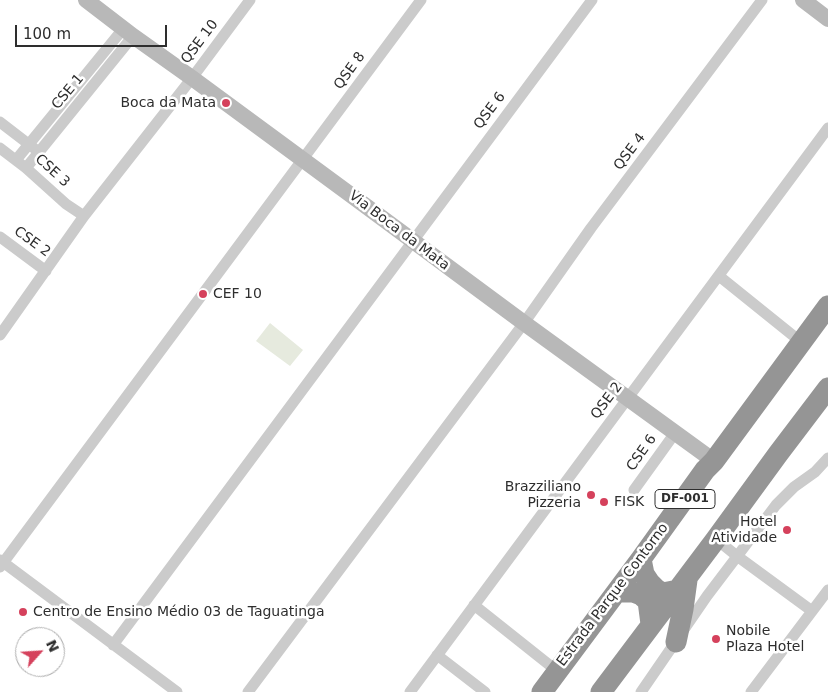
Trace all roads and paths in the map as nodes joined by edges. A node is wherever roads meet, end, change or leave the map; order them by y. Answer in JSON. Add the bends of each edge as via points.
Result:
{"nodes":[{"id":1,"x":86,"y":0,"type":"edge"},
{"id":2,"x":250,"y":0,"type":"edge"},
{"id":3,"x":421,"y":0,"type":"edge"},
{"id":4,"x":592,"y":0,"type":"edge"},
{"id":5,"x":762,"y":0,"type":"edge"},
{"id":6,"x":803,"y":0,"type":"edge"},
{"id":7,"x":828,"y":19,"type":"edge"},
{"id":8,"x":128,"y":32,"type":"junction"},
{"id":9,"x":192,"y":78,"type":"junction"},
{"id":10,"x":0,"y":122,"type":"edge"},
{"id":11,"x":828,"y":128,"type":"edge"},
{"id":12,"x":0,"y":148,"type":"edge"},
{"id":13,"x":34,"y":148,"type":"junction"},
{"id":14,"x":16,"y":160,"type":"junction"},
{"id":15,"x":303,"y":160,"type":"junction"},
{"id":16,"x":26,"y":168,"type":"junction"},
{"id":17,"x":84,"y":216,"type":"junction"},
{"id":18,"x":0,"y":237,"type":"edge"},
{"id":19,"x":413,"y":242,"type":"junction"},
{"id":20,"x":46,"y":271,"type":"junction"},
{"id":21,"x":719,"y":276,"type":"junction"},
{"id":22,"x":828,"y":306,"type":"edge"},
{"id":23,"x":524,"y":323,"type":"junction"},
{"id":24,"x":0,"y":334,"type":"edge"},
{"id":25,"x":801,"y":342,"type":"junction"},
{"id":26,"x":828,"y":388,"type":"edge"},
{"id":27,"x":628,"y":398,"type":"junction"},
{"id":28,"x":675,"y":433,"type":"junction"},
{"id":29,"x":828,"y":458,"type":"edge"},
{"id":30,"x":714,"y":461,"type":"junction"},
{"id":31,"x":634,"y":490,"type":"dead end"},
{"id":32,"x":716,"y":539,"type":"junction"},
{"id":33,"x":737,"y":556,"type":"junction"},
{"id":34,"x":642,"y":559,"type":"junction"},
{"id":35,"x":1,"y":563,"type":"edge"},
{"id":36,"x":682,"y":584,"type":"junction"},
{"id":37,"x":828,"y":590,"type":"edge"},
{"id":38,"x":617,"y":592,"type":"junction"},
{"id":39,"x":474,"y":605,"type":"junction"},
{"id":40,"x":812,"y":611,"type":"junction"},
{"id":41,"x":651,"y":624,"type":"junction"},
{"id":42,"x":676,"y":642,"type":"junction"},
{"id":43,"x":113,"y":645,"type":"junction"},
{"id":44,"x":437,"y":655,"type":"junction"},
{"id":45,"x":557,"y":671,"type":"junction"},
{"id":46,"x":177,"y":692,"type":"edge"},
{"id":47,"x":248,"y":692,"type":"edge"},
{"id":48,"x":410,"y":692,"type":"edge"},
{"id":49,"x":485,"y":692,"type":"edge"},
{"id":50,"x":542,"y":692,"type":"edge"},
{"id":51,"x":600,"y":692,"type":"edge"},
{"id":52,"x":641,"y":692,"type":"edge"},
{"id":53,"x":751,"y":692,"type":"edge"}],
"edges":[{"from":1,"to":8,"type":"street","name":"Via Boca da Mata"},
{"from":2,"to":9,"type":"street","name":"QSE 10"},
{"from":3,"to":15,"type":"street","name":"QSE 8"},
{"from":4,"to":19,"type":"street","name":"QSE 6"},
{"from":5,"to":23,"type":"street","name":"QSE 4"},
{"from":6,"to":7,"type":"street"},
{"from":8,"to":9,"type":"street","name":"Via Boca da Mata"},
{"from":8,"to":13,"type":"street","name":"CSE 1"},
{"from":9,"to":15,"type":"street","name":"Via Boca da Mata"},
{"from":9,"to":17,"type":"street","name":"QSE 10"},
{"from":10,"to":13,"type":"street","name":"CSE 3"},
{"from":11,"to":21,"type":"street","name":"QSE 2"},
{"from":12,"to":14,"type":"street","name":"CSE 3"},
{"from":13,"to":14,"type":"street","name":"CSE 1"},
{"from":13,"to":16,"type":"street","name":"CSE 1"},
{"from":14,"to":16,"type":"street","name":"CSE 3"},
{"from":15,"to":19,"type":"street","name":"Via Boca da Mata"},
{"from":15,"to":35,"type":"street","name":"QSE 8"},
{"from":16,"to":17,"type":"street","name":"CSE 3"},
{"from":17,"to":20,"type":"street","name":"QSE 10"},
{"from":18,"to":20,"type":"street","name":"CSE 2"},
{"from":19,"to":23,"type":"street","name":"Via Boca da Mata"},
{"from":19,"to":43,"type":"street","name":"QSE 6"},
{"from":20,"to":24,"type":"street","name":"QSE 10"},
{"from":21,"to":25,"type":"street"},
{"from":21,"to":27,"type":"street","name":"QSE 2"},
{"from":22,"to":25,"type":"highway","name":"Estrada Parque Contorno","number":"DF-001"},
{"from":23,"to":27,"type":"street","name":"Via Boca da Mata"},
{"from":23,"to":47,"type":"street","name":"QSE 4"},
{"from":25,"to":30,"type":"highway","name":"Estrada Parque Contorno","number":"DF-001"},
{"from":26,"to":32,"type":"highway","number":"DF-001"},
{"from":27,"to":28,"type":"street","name":"Via Boca da Mata"},
{"from":27,"to":39,"type":"street","name":"QSE 2"},
{"from":28,"to":30,"type":"street","name":"Via Boca da Mata"},
{"from":28,"to":31,"type":"street","name":"CSE 6"},
{"from":29,"to":33,"type":"street","via":[[776,505]]},
{"from":30,"to":34,"type":"highway","name":"Estrada Parque Contorno","number":"DF-001"},
{"from":32,"to":33,"type":"street"},
{"from":32,"to":36,"type":"highway","number":"DF-001"},
{"from":33,"to":40,"type":"street"},
{"from":33,"to":42,"type":"street"},
{"from":34,"to":36,"type":"highway","via":[[644,574],[656,589],[663,593]]},
{"from":34,"to":38,"type":"highway","name":"Estrada Parque Contorno","number":"DF-001"},
{"from":35,"to":43,"type":"street"},
{"from":36,"to":41,"type":"highway","number":"DF-001"},
{"from":36,"to":42,"type":"highway","via":[[683,609]]},
{"from":37,"to":40,"type":"street"},
{"from":38,"to":41,"type":"highway","via":[[633,592],[648,601]]},
{"from":38,"to":45,"type":"highway","name":"Estrada Parque Contorno","number":"DF-001"},
{"from":39,"to":44,"type":"street","name":"QSE 2"},
{"from":39,"to":45,"type":"street"},
{"from":40,"to":53,"type":"street"},
{"from":41,"to":51,"type":"highway","number":"DF-001"},
{"from":42,"to":52,"type":"street"},
{"from":43,"to":46,"type":"street"},
{"from":44,"to":48,"type":"street","name":"QSE 2"},
{"from":44,"to":49,"type":"street"},
{"from":45,"to":50,"type":"highway","name":"Estrada Parque Contorno","number":"DF-001"}]}
